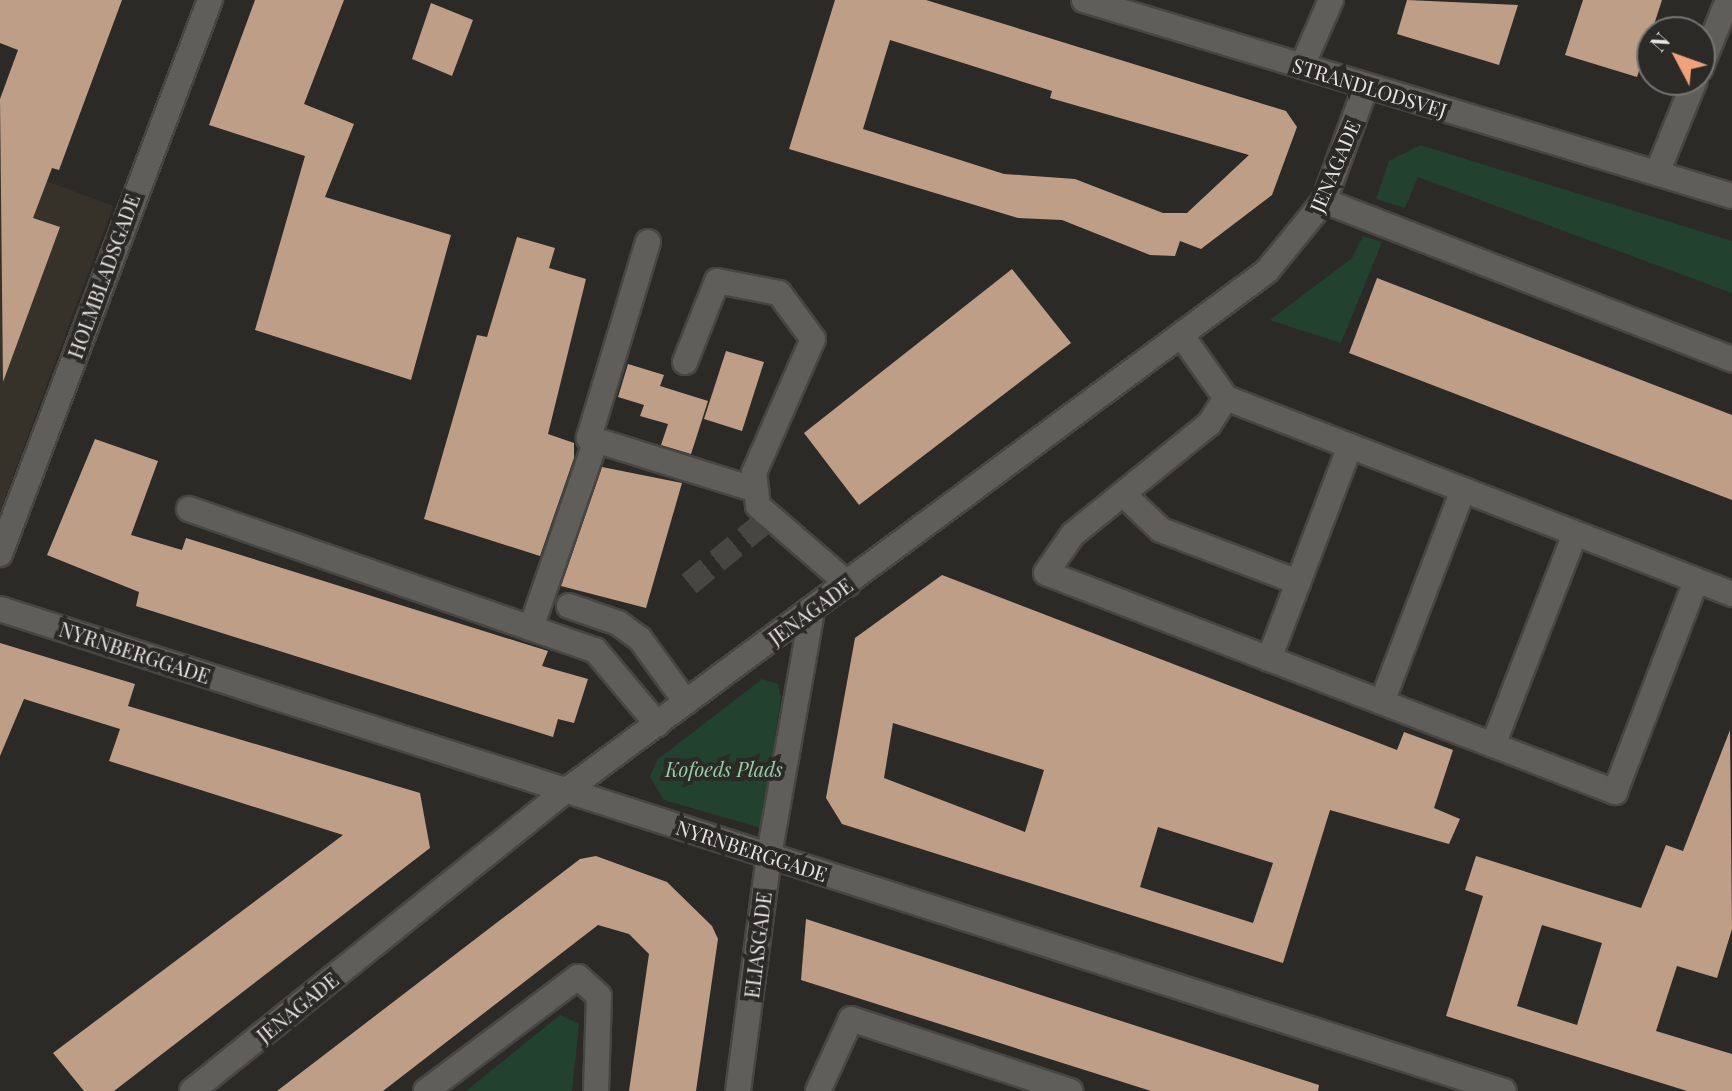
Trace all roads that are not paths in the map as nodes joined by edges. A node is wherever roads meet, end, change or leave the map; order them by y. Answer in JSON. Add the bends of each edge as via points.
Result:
{"nodes":[{"id":1,"x":210,"y":0,"type":"edge"},
{"id":2,"x":1084,"y":0,"type":"edge"},
{"id":3,"x":1331,"y":0,"type":"edge"},
{"id":4,"x":1728,"y":0,"type":"edge"},
{"id":5,"x":1716,"y":30,"type":"edge"},
{"id":6,"x":1302,"y":66,"type":"junction"},
{"id":7,"x":1366,"y":86,"type":"junction"},
{"id":8,"x":1688,"y":96,"type":"edge"},
{"id":9,"x":1657,"y":173,"type":"junction"},
{"id":10,"x":1732,"y":196,"type":"edge"},
{"id":11,"x":1324,"y":201,"type":"junction"},
{"id":12,"x":648,"y":242,"type":"dead end"},
{"id":13,"x":1184,"y":339,"type":"junction"},
{"id":14,"x":1732,"y":359,"type":"edge"},
{"id":15,"x":685,"y":362,"type":"dead end"},
{"id":16,"x":1226,"y":398,"type":"junction"},
{"id":17,"x":596,"y":440,"type":"junction"},
{"id":18,"x":1350,"y":446,"type":"junction"},
{"id":19,"x":756,"y":490,"type":"junction"},
{"id":20,"x":1463,"y":490,"type":"junction"},
{"id":21,"x":1123,"y":494,"type":"junction"},
{"id":22,"x":189,"y":509,"type":"dead end"},
{"id":23,"x":1575,"y":534,"type":"junction"},
{"id":24,"x":0,"y":554,"type":"edge"},
{"id":25,"x":1696,"y":581,"type":"junction"},
{"id":26,"x":1298,"y":582,"type":"junction"},
{"id":27,"x":848,"y":584,"type":"junction"},
{"id":28,"x":1732,"y":594,"type":"edge"},
{"id":29,"x":569,"y":606,"type":"dead end"},
{"id":30,"x":0,"y":609,"type":"edge"},
{"id":31,"x":812,"y":610,"type":"junction"},
{"id":32,"x":531,"y":628,"type":"junction"},
{"id":33,"x":1269,"y":659,"type":"junction"},
{"id":34,"x":686,"y":702,"type":"junction"},
{"id":35,"x":1382,"y":702,"type":"junction"},
{"id":36,"x":657,"y":724,"type":"junction"},
{"id":37,"x":1493,"y":745,"type":"junction"},
{"id":38,"x":567,"y":790,"type":"junction"},
{"id":39,"x":769,"y":855,"type":"junction"},
{"id":40,"x":741,"y":1090,"type":"edge"},
{"id":41,"x":192,"y":1091,"type":"edge"},
{"id":42,"x":426,"y":1091,"type":"edge"},
{"id":43,"x":596,"y":1091,"type":"edge"},
{"id":44,"x":818,"y":1091,"type":"edge"},
{"id":45,"x":1070,"y":1091,"type":"edge"},
{"id":46,"x":1504,"y":1091,"type":"edge"}],
"edges":[{"from":1,"to":24,"type":"street","name":"HOLMBLADSGADE"},
{"from":2,"to":6,"type":"street","name":"STRANDLODSVEJ"},
{"from":3,"to":6,"type":"street"},
{"from":4,"to":5,"type":"street"},
{"from":6,"to":7,"type":"street","name":"STRANDLODSVEJ"},
{"from":7,"to":9,"type":"street","name":"STRANDLODSVEJ"},
{"from":7,"to":11,"type":"street","name":"JENAGADE"},
{"from":8,"to":9,"type":"street"},
{"from":9,"to":10,"type":"street","name":"STRANDLODSVEJ"},
{"from":11,"to":13,"type":"street","name":"JENAGADE","via":[[1267,271]]},
{"from":11,"to":14,"type":"street"},
{"from":12,"to":17,"type":"street","via":[[589,438]]},
{"from":13,"to":16,"type":"street"},
{"from":13,"to":27,"type":"street","name":"JENAGADE"},
{"from":15,"to":19,"type":"street","via":[[717,281],[779,293],[813,339],[754,473]]},
{"from":16,"to":18,"type":"street"},
{"from":16,"to":21,"type":"street","via":[[1209,424]]},
{"from":17,"to":19,"type":"street"},
{"from":17,"to":32,"type":"street"},
{"from":18,"to":20,"type":"street"},
{"from":18,"to":26,"type":"street"},
{"from":19,"to":27,"type":"street","via":[[758,506]]},
{"from":20,"to":23,"type":"street"},
{"from":20,"to":35,"type":"street"},
{"from":21,"to":26,"type":"street","via":[[1161,530]]},
{"from":21,"to":33,"type":"street","via":[[1073,534],[1046,573]]},
{"from":22,"to":32,"type":"street"},
{"from":23,"to":25,"type":"street"},
{"from":23,"to":37,"type":"street"},
{"from":25,"to":28,"type":"street"},
{"from":25,"to":37,"type":"street","via":[[1615,792]]},
{"from":26,"to":33,"type":"street"},
{"from":27,"to":31,"type":"street","name":"JENAGADE"},
{"from":29,"to":34,"type":"street","via":[[618,623],[640,639]]},
{"from":30,"to":38,"type":"street","name":"NYRNBERGGADE"},
{"from":31,"to":34,"type":"street","name":"JENAGADE"},
{"from":31,"to":39,"type":"street","name":"ELIASGADE"},
{"from":32,"to":36,"type":"street","via":[[595,650]]},
{"from":33,"to":35,"type":"street"},
{"from":34,"to":36,"type":"street","name":"JENAGADE"},
{"from":35,"to":37,"type":"street"},
{"from":36,"to":38,"type":"street","name":"JENAGADE"},
{"from":38,"to":39,"type":"street","name":"NYRNBERGGADE"},
{"from":38,"to":41,"type":"street","name":"JENAGADE"},
{"from":39,"to":40,"type":"street","name":"ELIASGADE"},
{"from":39,"to":46,"type":"street","name":"NYRNBERGGADE"},
{"from":42,"to":43,"type":"street","via":[[578,977],[599,996]]},
{"from":44,"to":45,"type":"street","via":[[851,1019]]}]}
